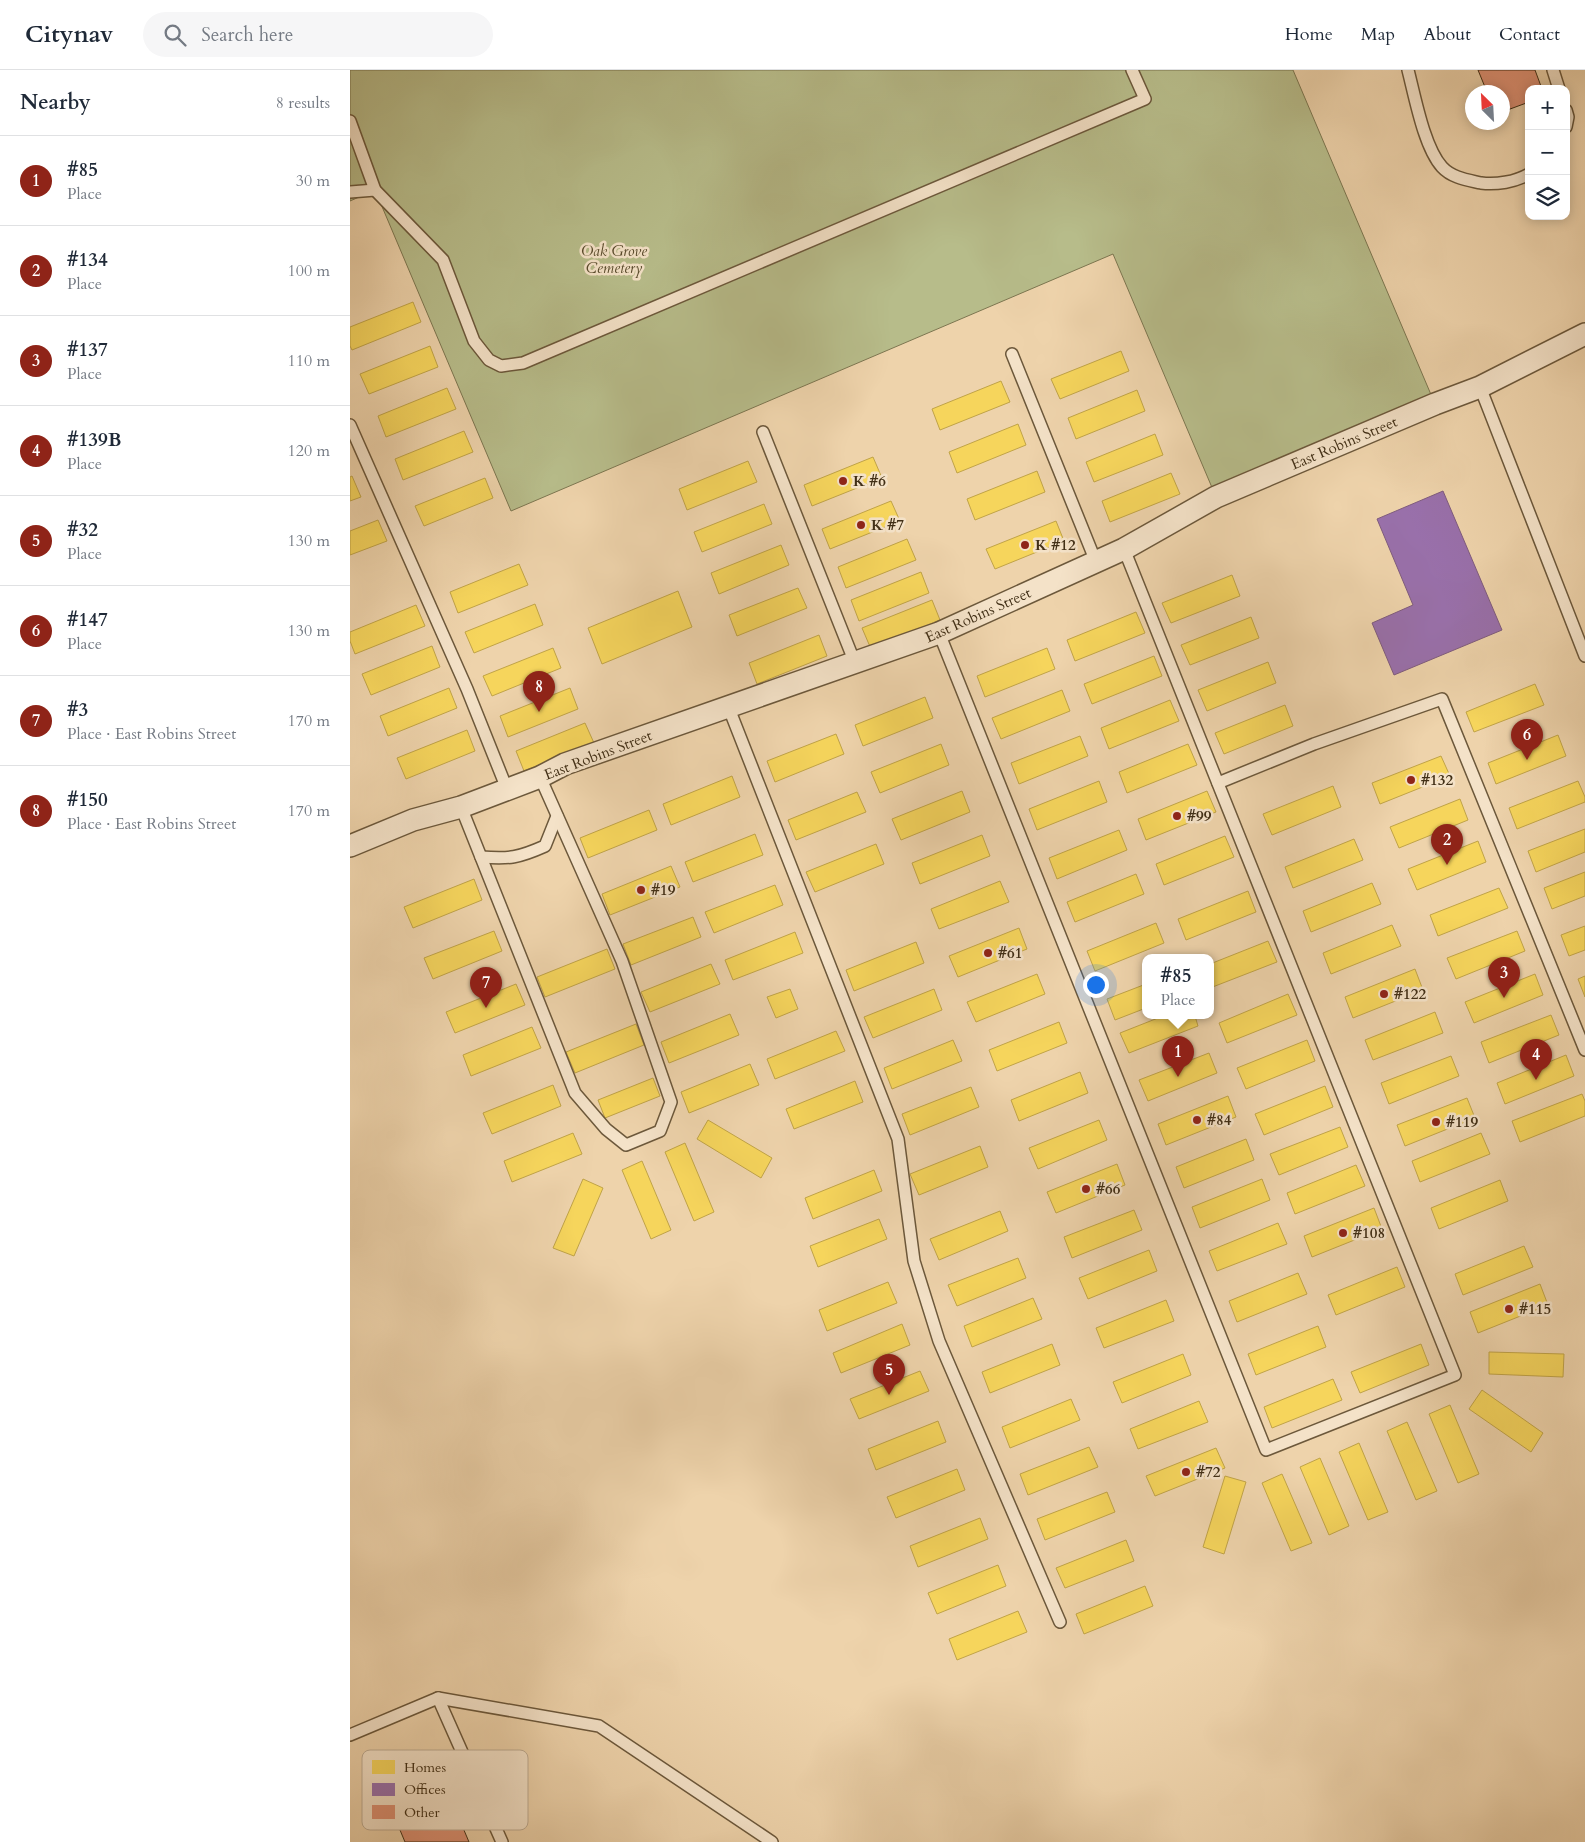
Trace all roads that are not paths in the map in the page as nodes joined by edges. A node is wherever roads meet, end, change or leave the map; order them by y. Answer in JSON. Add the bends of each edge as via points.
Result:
{"nodes":[{"id":1,"x":1132,"y":70,"type":"edge"},
{"id":2,"x":1408,"y":70,"type":"edge"},
{"id":3,"x":1553,"y":70,"type":"edge"},
{"id":4,"x":1558,"y":85,"type":"edge"},
{"id":5,"x":350,"y":121,"type":"edge"},
{"id":6,"x":1527,"y":175,"type":"edge"},
{"id":7,"x":375,"y":190,"type":"junction"},
{"id":8,"x":350,"y":192,"type":"edge"},
{"id":9,"x":1585,"y":334,"type":"edge"},
{"id":10,"x":1012,"y":354,"type":"dead end"},
{"id":11,"x":1480,"y":387,"type":"junction"},
{"id":12,"x":350,"y":425,"type":"edge"},
{"id":13,"x":763,"y":432,"type":"dead end"},
{"id":14,"x":1124,"y":549,"type":"junction"},
{"id":15,"x":1096,"y":562,"type":"junction"},
{"id":16,"x":939,"y":633,"type":"junction"},
{"id":17,"x":1585,"y":656,"type":"edge"},
{"id":18,"x":854,"y":662,"type":"junction"},
{"id":19,"x":728,"y":706,"type":"junction"},
{"id":20,"x":540,"y":777,"type":"junction"},
{"id":21,"x":1218,"y":783,"type":"junction"},
{"id":22,"x":507,"y":790,"type":"junction"},
{"id":23,"x":461,"y":807,"type":"junction"},
{"id":24,"x":558,"y":816,"type":"junction"},
{"id":25,"x":350,"y":846,"type":"edge"},
{"id":26,"x":481,"y":857,"type":"junction"},
{"id":27,"x":1585,"y":1050,"type":"edge"},
{"id":28,"x":1060,"y":1622,"type":"dead end"},
{"id":29,"x":438,"y":1698,"type":"junction"},
{"id":30,"x":350,"y":1735,"type":"edge"},
{"id":31,"x":461,"y":1750,"type":"edge"},
{"id":32,"x":497,"y":1830,"type":"edge"},
{"id":33,"x":763,"y":1840,"type":"edge"},
{"id":34,"x":502,"y":1842,"type":"edge"}],
"edges":[{"from":1,"to":7,"type":"lane","via":[[1145,99],[524,363],[501,366],[489,360],[474,341],[443,260]]},
{"from":2,"to":6,"type":"lane","via":[[1431,150],[1443,168],[1462,180],[1492,185]]},
{"from":3,"to":4,"type":"lane"},
{"from":5,"to":7,"type":"lane"},
{"from":7,"to":8,"type":"lane"},
{"from":9,"to":11,"type":"street","name":"East Robins Street"},
{"from":10,"to":15,"type":"lane"},
{"from":11,"to":14,"type":"street","name":"East Robins Street","via":[[1216,497]]},
{"from":11,"to":17,"type":"lane"},
{"from":12,"to":22,"type":"lane","via":[[467,689]]},
{"from":13,"to":18,"type":"lane"},
{"from":14,"to":15,"type":"street","name":"East Robins Street"},
{"from":14,"to":21,"type":"lane"},
{"from":15,"to":16,"type":"street","name":"East Robins Street"},
{"from":16,"to":18,"type":"street","name":"East Robins Street"},
{"from":16,"to":21,"type":"lane","via":[[1266,1450],[1455,1375]]},
{"from":18,"to":19,"type":"street","name":"East Robins Street"},
{"from":19,"to":20,"type":"street","name":"East Robins Street","via":[[565,764]]},
{"from":19,"to":28,"type":"lane","via":[[898,1139],[914,1262],[939,1341]]},
{"from":20,"to":22,"type":"street","name":"East Robins Street"},
{"from":20,"to":24,"type":"lane"},
{"from":21,"to":27,"type":"lane","via":[[1442,698]]},
{"from":22,"to":23,"type":"street","name":"East Robins Street"},
{"from":23,"to":25,"type":"street","name":"East Robins Street","via":[[413,820]]},
{"from":23,"to":26,"type":"lane"},
{"from":24,"to":26,"type":"lane","via":[[545,846],[523,856],[505,859]]},
{"from":24,"to":26,"type":"lane","via":[[622,961],[672,1102],[660,1131],[626,1145],[606,1129],[575,1092]]},
{"from":29,"to":30,"type":"lane"},
{"from":29,"to":31,"type":"lane"},
{"from":29,"to":33,"type":"lane","via":[[599,1726]]},
{"from":32,"to":34,"type":"lane"}]}
